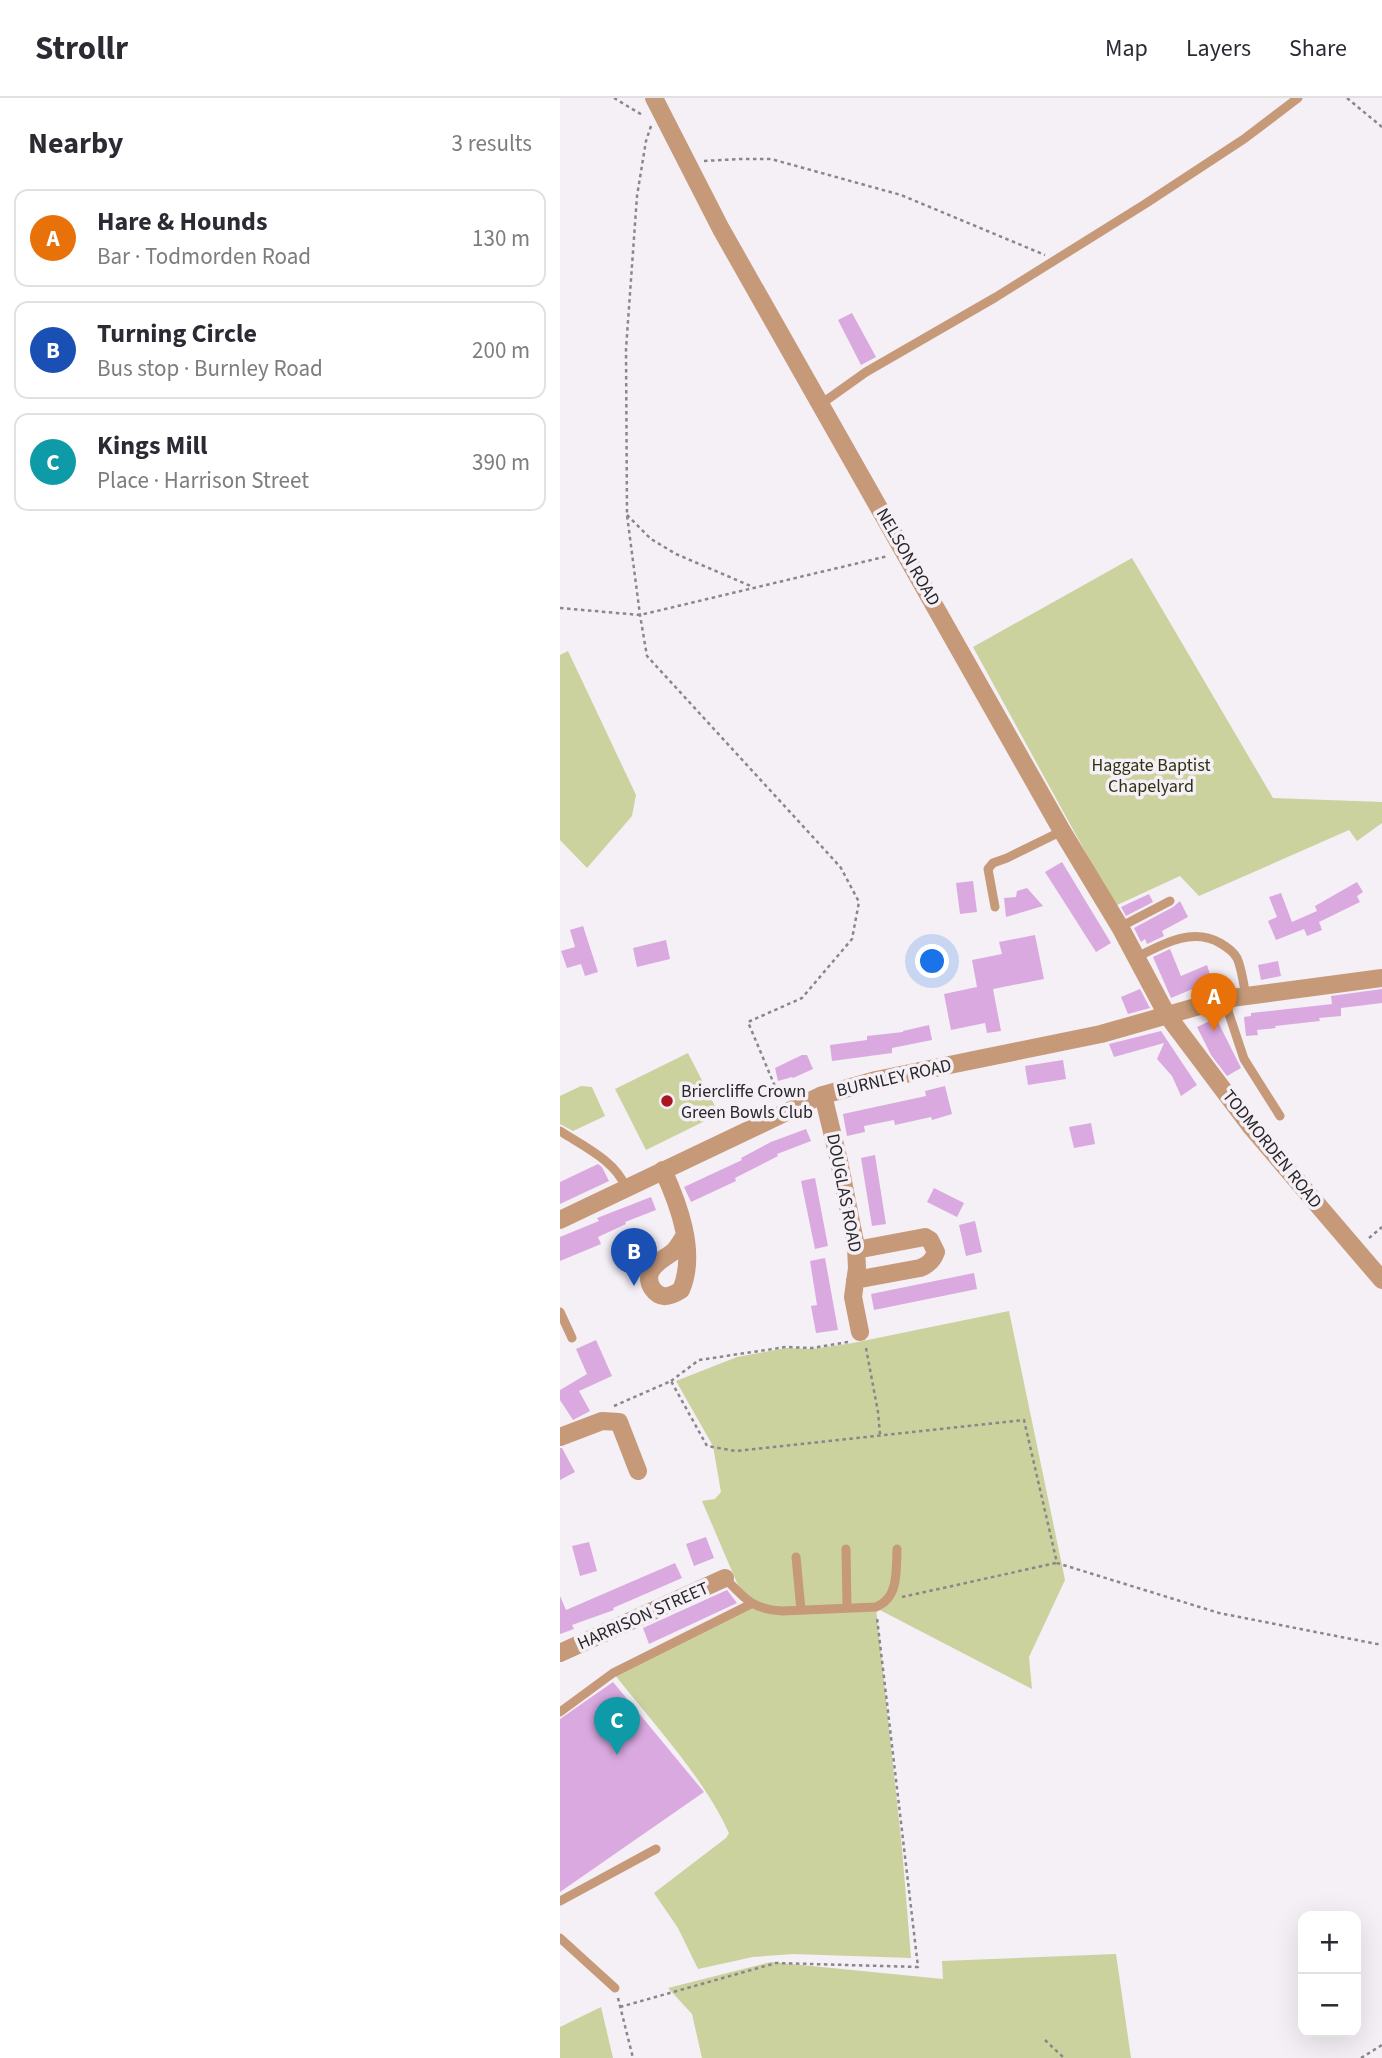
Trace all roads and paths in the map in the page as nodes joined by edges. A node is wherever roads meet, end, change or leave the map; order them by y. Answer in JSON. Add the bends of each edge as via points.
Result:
{"nodes":[{"id":1,"x":614,"y":98,"type":"edge"},
{"id":2,"x":654,"y":98,"type":"edge"},
{"id":3,"x":1298,"y":98,"type":"edge"},
{"id":4,"x":1348,"y":98,"type":"edge"},
{"id":5,"x":1382,"y":127,"type":"edge"},
{"id":6,"x":687,"y":163,"type":"junction"},
{"id":7,"x":1056,"y":260,"type":"junction"},
{"id":8,"x":821,"y":404,"type":"junction"},
{"id":9,"x":627,"y":515,"type":"junction"},
{"id":10,"x":905,"y":552,"type":"junction"},
{"id":11,"x":755,"y":588,"type":"junction"},
{"id":12,"x":560,"y":608,"type":"edge"},
{"id":13,"x":640,"y":615,"type":"junction"},
{"id":14,"x":1062,"y":831,"type":"junction"},
{"id":15,"x":1170,"y":901,"type":"dead end"},
{"id":16,"x":995,"y":907,"type":"dead end"},
{"id":17,"x":1120,"y":927,"type":"junction"},
{"id":18,"x":1137,"y":957,"type":"junction"},
{"id":19,"x":1382,"y":978,"type":"edge"},
{"id":20,"x":1246,"y":995,"type":"junction"},
{"id":21,"x":1224,"y":999,"type":"junction"},
{"id":22,"x":1167,"y":1015,"type":"junction"},
{"id":23,"x":823,"y":1095,"type":"junction"},
{"id":24,"x":786,"y":1111,"type":"junction"},
{"id":25,"x":1280,"y":1116,"type":"dead end"},
{"id":26,"x":560,"y":1131,"type":"edge"},
{"id":27,"x":663,"y":1170,"type":"junction"},
{"id":28,"x":626,"y":1188,"type":"junction"},
{"id":29,"x":560,"y":1220,"type":"edge"},
{"id":30,"x":684,"y":1237,"type":"dead end"},
{"id":31,"x":856,"y":1250,"type":"junction"},
{"id":32,"x":855,"y":1280,"type":"junction"},
{"id":33,"x":1382,"y":1280,"type":"edge"},
{"id":34,"x":560,"y":1312,"type":"edge"},
{"id":35,"x":860,"y":1333,"type":"junction"},
{"id":36,"x":572,"y":1338,"type":"dead end"},
{"id":37,"x":671,"y":1381,"type":"junction"},
{"id":38,"x":610,"y":1408,"type":"dead end"},
{"id":39,"x":880,"y":1434,"type":"junction"},
{"id":40,"x":560,"y":1437,"type":"edge"},
{"id":41,"x":638,"y":1471,"type":"dead end"},
{"id":42,"x":846,"y":1549,"type":"dead end"},
{"id":43,"x":897,"y":1549,"type":"dead end"},
{"id":44,"x":796,"y":1557,"type":"dead end"},
{"id":45,"x":1057,"y":1563,"type":"junction"},
{"id":46,"x":725,"y":1578,"type":"joint"},
{"id":47,"x":888,"y":1600,"type":"junction"},
{"id":48,"x":751,"y":1604,"type":"junction"},
{"id":49,"x":847,"y":1608,"type":"junction"},
{"id":50,"x":876,"y":1608,"type":"junction"},
{"id":51,"x":801,"y":1610,"type":"junction"},
{"id":52,"x":1382,"y":1645,"type":"edge"},
{"id":53,"x":560,"y":1653,"type":"edge"},
{"id":54,"x":560,"y":1712,"type":"edge"},
{"id":55,"x":656,"y":1849,"type":"dead end"},
{"id":56,"x":560,"y":1901,"type":"edge"},
{"id":57,"x":560,"y":1938,"type":"edge"},
{"id":58,"x":615,"y":1988,"type":"joint"},
{"id":59,"x":620,"y":2007,"type":"junction"},
{"id":60,"x":1045,"y":2040,"type":"dead end"},
{"id":61,"x":1382,"y":2045,"type":"edge"},
{"id":62,"x":634,"y":2058,"type":"edge"},
{"id":63,"x":1064,"y":2058,"type":"edge"},
{"id":64,"x":1361,"y":2058,"type":"edge"}],
"edges":[{"from":1,"to":9,"type":"path","via":[[652,121],[637,196],[627,335]]},
{"from":2,"to":6,"type":"street","name":"NELSON ROAD"},
{"from":3,"to":7,"type":"lane","via":[[1244,139]]},
{"from":4,"to":5,"type":"path"},
{"from":6,"to":7,"type":"path","via":[[771,159],[901,195]]},
{"from":6,"to":8,"type":"street","name":"NELSON ROAD"},
{"from":7,"to":8,"type":"lane","via":[[866,372]]},
{"from":8,"to":10,"type":"street","name":"NELSON ROAD"},
{"from":9,"to":11,"type":"path","via":[[651,540]]},
{"from":9,"to":13,"type":"path"},
{"from":10,"to":11,"type":"path"},
{"from":10,"to":14,"type":"street","name":"NELSON ROAD"},
{"from":11,"to":13,"type":"path"},
{"from":12,"to":13,"type":"path"},
{"from":13,"to":24,"type":"path","via":[[647,656],[841,868],[859,902],[852,939],[802,998],[748,1022]]},
{"from":14,"to":16,"type":"lane","via":[[993,863],[988,869]]},
{"from":14,"to":17,"type":"street","name":"NELSON ROAD"},
{"from":15,"to":17,"type":"lane"},
{"from":17,"to":18,"type":"street","name":"NELSON ROAD"},
{"from":18,"to":20,"type":"lane","via":[[1181,937],[1216,941],[1237,958]]},
{"from":18,"to":22,"type":"street","name":"NELSON ROAD"},
{"from":19,"to":20,"type":"street","name":"BURNLEY ROAD"},
{"from":20,"to":21,"type":"street","name":"BURNLEY ROAD"},
{"from":21,"to":22,"type":"street","name":"BURNLEY ROAD"},
{"from":21,"to":25,"type":"lane","via":[[1244,1059]]},
{"from":22,"to":23,"type":"street","name":"BURNLEY ROAD","via":[[1101,1034]]},
{"from":22,"to":33,"type":"street","name":"TODMORDEN ROAD","via":[[1252,1128]]},
{"from":23,"to":24,"type":"street","name":"BURNLEY ROAD"},
{"from":23,"to":31,"type":"street","name":"DOUGLAS ROAD"},
{"from":24,"to":27,"type":"street","name":"BURNLEY ROAD"},
{"from":26,"to":28,"type":"lane","via":[[608,1164]]},
{"from":27,"to":28,"type":"street","name":"BURNLEY ROAD"},
{"from":27,"to":30,"type":"street","via":[[682,1217]]},
{"from":28,"to":29,"type":"street","name":"BURNLEY ROAD"},
{"from":31,"to":32,"type":"street","name":"DOUGLAS ROAD"},
{"from":31,"to":32,"type":"street","via":[[925,1237],[936,1252],[928,1265],[920,1268]]},
{"from":32,"to":35,"type":"street","name":"DOUGLAS ROAD","via":[[853,1297]]},
{"from":34,"to":36,"type":"lane"},
{"from":35,"to":37,"type":"path","via":[[852,1342],[699,1360]]},
{"from":35,"to":39,"type":"path"},
{"from":37,"to":38,"type":"path"},
{"from":37,"to":39,"type":"path","via":[[707,1446],[736,1451]]},
{"from":39,"to":45,"type":"path","via":[[1024,1420]]},
{"from":40,"to":41,"type":"street","via":[[602,1421],[619,1422]]},
{"from":42,"to":49,"type":"lane"},
{"from":43,"to":47,"type":"lane","via":[[896,1579]]},
{"from":44,"to":51,"type":"lane"},
{"from":45,"to":47,"type":"path"},
{"from":45,"to":52,"type":"path","via":[[1219,1613]]},
{"from":46,"to":48,"type":"lane"},
{"from":46,"to":53,"type":"street","name":"HARRISON STREET"},
{"from":47,"to":50,"type":"lane"},
{"from":48,"to":51,"type":"lane","via":[[767,1610]]},
{"from":48,"to":54,"type":"lane","via":[[613,1673]]},
{"from":49,"to":50,"type":"lane"},
{"from":49,"to":51,"type":"lane"},
{"from":50,"to":59,"type":"path","via":[[918,1967],[776,1963]]},
{"from":55,"to":56,"type":"lane"},
{"from":57,"to":58,"type":"lane"},
{"from":58,"to":59,"type":"path"},
{"from":59,"to":62,"type":"path"},
{"from":60,"to":63,"type":"path"},
{"from":61,"to":64,"type":"path"}]}
